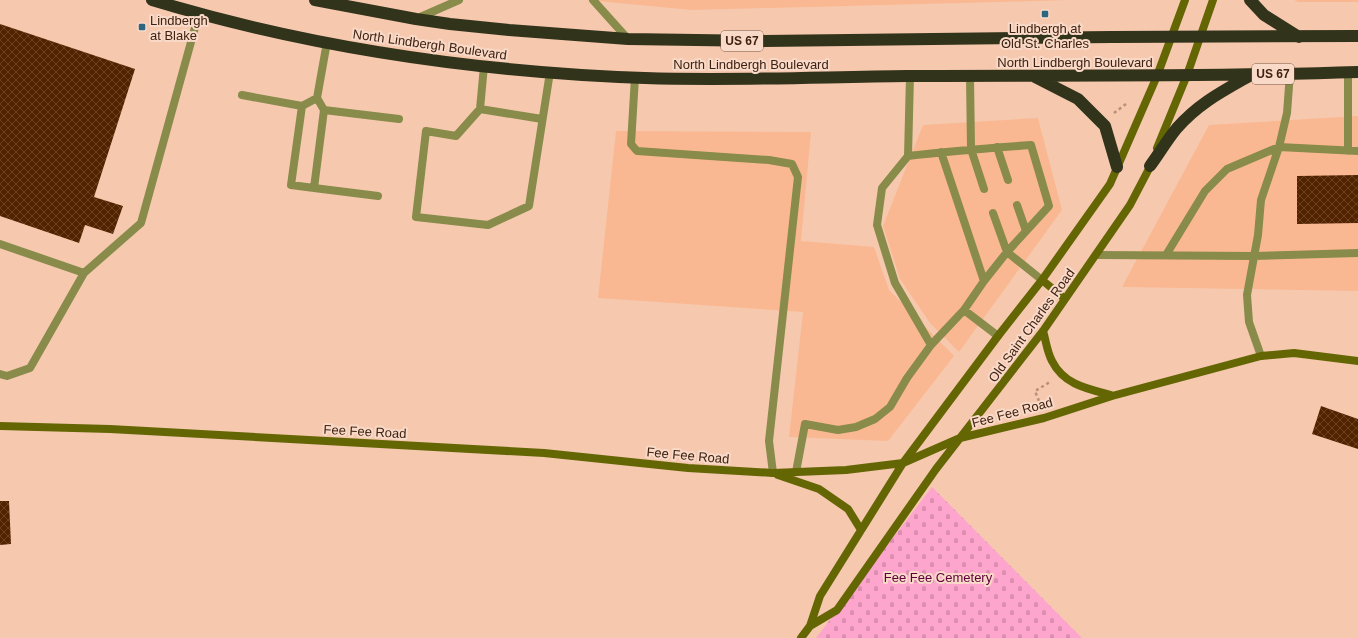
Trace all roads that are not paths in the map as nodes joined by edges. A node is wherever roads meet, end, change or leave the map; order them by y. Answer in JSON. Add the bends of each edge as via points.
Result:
{"nodes":[{"id":1,"x":152,"y":0,"type":"edge"},
{"id":2,"x":315,"y":0,"type":"edge"},
{"id":3,"x":459,"y":0,"type":"edge"},
{"id":4,"x":593,"y":0,"type":"edge"},
{"id":5,"x":1185,"y":0,"type":"edge"},
{"id":6,"x":1212,"y":0,"type":"edge"},
{"id":7,"x":1250,"y":0,"type":"edge"},
{"id":8,"x":199,"y":13,"type":"junction"},
{"id":9,"x":416,"y":19,"type":"junction"},
{"id":10,"x":1358,"y":36,"type":"edge"},
{"id":11,"x":1171,"y":37,"type":"junction"},
{"id":12,"x":1200,"y":37,"type":"junction"},
{"id":13,"x":1299,"y":37,"type":"junction"},
{"id":14,"x":628,"y":39,"type":"junction"},
{"id":15,"x":327,"y":42,"type":"junction"},
{"id":16,"x":484,"y":66,"type":"junction"},
{"id":17,"x":550,"y":72,"type":"junction"},
{"id":18,"x":1353,"y":72,"type":"edge"},
{"id":19,"x":1290,"y":73,"type":"junction"},
{"id":20,"x":1253,"y":74,"type":"junction"},
{"id":21,"x":1187,"y":75,"type":"junction"},
{"id":22,"x":910,"y":76,"type":"junction"},
{"id":23,"x":970,"y":76,"type":"junction"},
{"id":24,"x":1034,"y":76,"type":"junction"},
{"id":25,"x":1157,"y":76,"type":"junction"},
{"id":26,"x":635,"y":77,"type":"junction"},
{"id":27,"x":242,"y":95,"type":"dead end"},
{"id":28,"x":317,"y":98,"type":"junction"},
{"id":29,"x":302,"y":106,"type":"junction"},
{"id":30,"x":480,"y":109,"type":"junction"},
{"id":31,"x":324,"y":110,"type":"junction"},
{"id":32,"x":399,"y":119,"type":"dead end"},
{"id":33,"x":542,"y":120,"type":"junction"},
{"id":34,"x":997,"y":147,"type":"junction"},
{"id":35,"x":1279,"y":147,"type":"junction"},
{"id":36,"x":971,"y":149,"type":"junction"},
{"id":37,"x":1348,"y":151,"type":"junction"},
{"id":38,"x":1358,"y":151,"type":"edge"},
{"id":39,"x":941,"y":152,"type":"junction"},
{"id":40,"x":908,"y":156,"type":"junction"},
{"id":41,"x":1150,"y":166,"type":"junction"},
{"id":42,"x":1117,"y":167,"type":"junction"},
{"id":43,"x":1008,"y":180,"type":"dead end"},
{"id":44,"x":314,"y":188,"type":"junction"},
{"id":45,"x":984,"y":188,"type":"dead end"},
{"id":46,"x":378,"y":196,"type":"dead end"},
{"id":47,"x":1017,"y":205,"type":"dead end"},
{"id":48,"x":993,"y":213,"type":"dead end"},
{"id":49,"x":1026,"y":231,"type":"junction"},
{"id":50,"x":0,"y":244,"type":"edge"},
{"id":51,"x":1007,"y":252,"type":"junction"},
{"id":52,"x":1358,"y":253,"type":"edge"},
{"id":53,"x":1097,"y":254,"type":"junction"},
{"id":54,"x":1166,"y":255,"type":"junction"},
{"id":55,"x":1254,"y":256,"type":"junction"},
{"id":56,"x":84,"y":273,"type":"junction"},
{"id":57,"x":1042,"y":280,"type":"junction"},
{"id":58,"x":984,"y":281,"type":"junction"},
{"id":59,"x":1065,"y":299,"type":"junction"},
{"id":60,"x":964,"y":310,"type":"junction"},
{"id":61,"x":1043,"y":331,"type":"junction"},
{"id":62,"x":998,"y":336,"type":"junction"},
{"id":63,"x":931,"y":345,"type":"junction"},
{"id":64,"x":1261,"y":356,"type":"junction"},
{"id":65,"x":1358,"y":361,"type":"edge"},
{"id":66,"x":0,"y":374,"type":"edge"},
{"id":67,"x":1112,"y":396,"type":"junction"},
{"id":68,"x":0,"y":426,"type":"edge"},
{"id":69,"x":960,"y":438,"type":"junction"},
{"id":70,"x":903,"y":464,"type":"junction"},
{"id":71,"x":796,"y":472,"type":"junction"},
{"id":72,"x":773,"y":473,"type":"junction"},
{"id":73,"x":861,"y":530,"type":"junction"},
{"id":74,"x":810,"y":626,"type":"junction"},
{"id":75,"x":800,"y":638,"type":"edge"}],
"edges":[{"from":1,"to":8,"type":"highway","name":"North Lindbergh Boulevard","number":"US 67"},
{"from":2,"to":9,"type":"highway","name":"North Lindbergh Boulevard","number":"US 67"},
{"from":3,"to":9,"type":"street"},
{"from":4,"to":14,"type":"street"},
{"from":5,"to":11,"type":"street","name":"Old Saint Charles Road"},
{"from":6,"to":12,"type":"street","name":"Old Saint Charles Road"},
{"from":7,"to":13,"type":"highway","via":[[1264,14]]},
{"from":8,"to":15,"type":"highway","name":"North Lindbergh Boulevard","number":"US 67"},
{"from":8,"to":56,"type":"street","via":[[141,223]]},
{"from":9,"to":14,"type":"highway","name":"North Lindbergh Boulevard","number":"US 67","via":[[509,30]]},
{"from":10,"to":13,"type":"highway","name":"North Lindbergh Boulevard","number":"US 67"},
{"from":11,"to":12,"type":"highway","name":"North Lindbergh Boulevard","number":"US 67"},
{"from":11,"to":14,"type":"highway","name":"North Lindbergh Boulevard","number":"US 67","via":[[764,41]]},
{"from":11,"to":25,"type":"street","name":"Old Saint Charles Road"},
{"from":12,"to":13,"type":"highway","name":"North Lindbergh Boulevard","number":"US 67"},
{"from":12,"to":21,"type":"street","name":"Old Saint Charles Road"},
{"from":15,"to":16,"type":"highway","name":"North Lindbergh Boulevard","number":"US 67"},
{"from":15,"to":28,"type":"street"},
{"from":16,"to":17,"type":"highway","name":"North Lindbergh Boulevard","number":"US 67"},
{"from":16,"to":30,"type":"street"},
{"from":17,"to":26,"type":"highway","name":"North Lindbergh Boulevard","number":"US 67"},
{"from":17,"to":33,"type":"street"},
{"from":18,"to":19,"type":"highway","name":"North Lindbergh Boulevard","number":"US 67"},
{"from":18,"to":37,"type":"street"},
{"from":19,"to":20,"type":"highway","name":"North Lindbergh Boulevard","number":"US 67"},
{"from":19,"to":35,"type":"street","via":[[1288,114]]},
{"from":20,"to":21,"type":"highway","name":"North Lindbergh Boulevard","number":"US 67"},
{"from":20,"to":41,"type":"highway","via":[[1214,96],[1194,111],[1176,129]]},
{"from":21,"to":25,"type":"highway","name":"North Lindbergh Boulevard","number":"US 67"},
{"from":21,"to":41,"type":"street","name":"Old Saint Charles Road"},
{"from":22,"to":23,"type":"highway","name":"North Lindbergh Boulevard","number":"US 67"},
{"from":22,"to":26,"type":"highway","name":"North Lindbergh Boulevard","number":"US 67","via":[[797,79]]},
{"from":22,"to":40,"type":"street"},
{"from":23,"to":24,"type":"highway","name":"North Lindbergh Boulevard","number":"US 67"},
{"from":23,"to":36,"type":"street"},
{"from":24,"to":25,"type":"highway","name":"North Lindbergh Boulevard","number":"US 67"},
{"from":24,"to":42,"type":"highway","via":[[1078,99],[1104,126]]},
{"from":25,"to":42,"type":"street","name":"Old Saint Charles Road"},
{"from":26,"to":72,"type":"street","via":[[631,144],[638,151],[769,160],[792,164],[798,177],[769,441]]},
{"from":27,"to":29,"type":"street"},
{"from":28,"to":29,"type":"street"},
{"from":28,"to":31,"type":"street"},
{"from":29,"to":44,"type":"street","via":[[291,185]]},
{"from":30,"to":33,"type":"street"},
{"from":30,"to":33,"type":"street","via":[[456,136],[426,131],[416,217],[488,225],[529,206]]},
{"from":31,"to":32,"type":"street"},
{"from":31,"to":44,"type":"street"},
{"from":34,"to":36,"type":"street"},
{"from":34,"to":43,"type":"street"},
{"from":34,"to":49,"type":"street","via":[[1031,145],[1049,206]]},
{"from":35,"to":37,"type":"street"},
{"from":35,"to":54,"type":"street","via":[[1227,169],[1205,191]]},
{"from":35,"to":55,"type":"street","via":[[1261,200]]},
{"from":36,"to":39,"type":"street"},
{"from":36,"to":45,"type":"street"},
{"from":37,"to":38,"type":"street"},
{"from":39,"to":40,"type":"street"},
{"from":39,"to":58,"type":"street"},
{"from":40,"to":63,"type":"street","via":[[882,188],[877,225],[895,283]]},
{"from":41,"to":53,"type":"street","name":"Old Saint Charles Road","via":[[1130,205]]},
{"from":42,"to":57,"type":"street","name":"Old Saint Charles Road","via":[[1110,184]]},
{"from":44,"to":46,"type":"street"},
{"from":47,"to":49,"type":"street"},
{"from":48,"to":51,"type":"street"},
{"from":49,"to":51,"type":"street"},
{"from":50,"to":56,"type":"street"},
{"from":51,"to":57,"type":"street"},
{"from":51,"to":58,"type":"street"},
{"from":52,"to":55,"type":"street"},
{"from":53,"to":54,"type":"street"},
{"from":53,"to":59,"type":"street","name":"Old Saint Charles Road"},
{"from":54,"to":55,"type":"street"},
{"from":55,"to":64,"type":"street","via":[[1247,295],[1249,322]]},
{"from":56,"to":66,"type":"street","via":[[30,368],[7,376]]},
{"from":57,"to":59,"type":"street"},
{"from":57,"to":62,"type":"street","name":"Old Saint Charles Road"},
{"from":58,"to":60,"type":"street"},
{"from":59,"to":61,"type":"street","name":"Old Saint Charles Road"},
{"from":60,"to":62,"type":"street"},
{"from":60,"to":63,"type":"street"},
{"from":61,"to":67,"type":"street","via":[[1052,361],[1067,380],[1076,386]]},
{"from":61,"to":69,"type":"street","name":"Old Saint Charles Road"},
{"from":62,"to":70,"type":"street","name":"Old Saint Charles Road"},
{"from":63,"to":71,"type":"street","via":[[890,407],[875,419],[856,427],[838,430],[805,424]]},
{"from":64,"to":65,"type":"street","name":"Fee Fee Road","via":[[1294,353]]},
{"from":64,"to":67,"type":"street","name":"Fee Fee Road"},
{"from":67,"to":69,"type":"street","name":"Fee Fee Road","via":[[1044,418]]},
{"from":68,"to":72,"type":"street","name":"Fee Fee Road","via":[[110,429],[544,453],[688,468]]},
{"from":69,"to":70,"type":"street","name":"Fee Fee Road"},
{"from":69,"to":74,"type":"street","name":"Old Saint Charles Road","via":[[837,610]]},
{"from":70,"to":71,"type":"street","name":"Fee Fee Road"},
{"from":70,"to":73,"type":"street","name":"Old Saint Charles Road"},
{"from":71,"to":72,"type":"street","name":"Fee Fee Road"},
{"from":72,"to":73,"type":"street","via":[[819,489],[848,509]]},
{"from":73,"to":74,"type":"street","name":"Old Saint Charles Road","via":[[820,596]]},
{"from":74,"to":75,"type":"street","name":"Old Saint Charles Road"}]}
